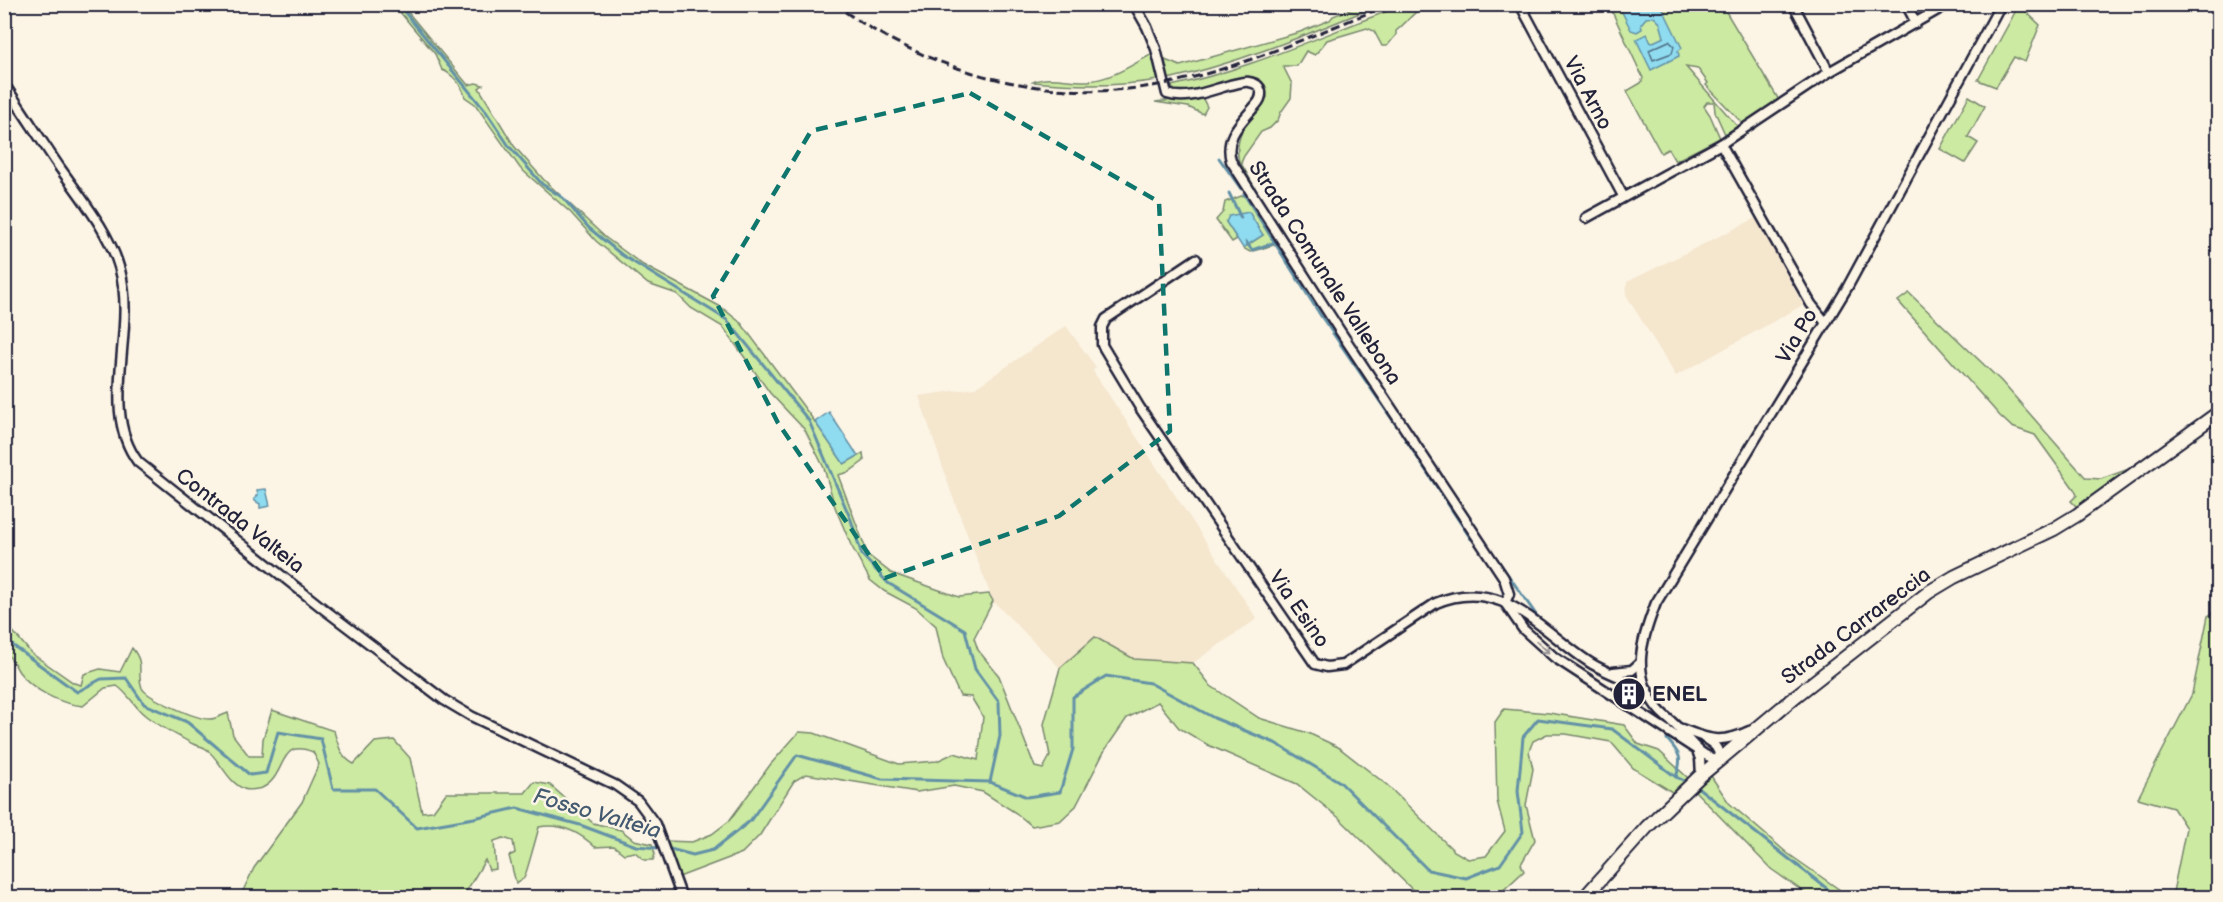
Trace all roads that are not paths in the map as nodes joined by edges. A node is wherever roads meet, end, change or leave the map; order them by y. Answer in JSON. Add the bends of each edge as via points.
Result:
{"nodes":[{"id":1,"x":1134,"y":4,"type":"edge"},
{"id":2,"x":1793,"y":4,"type":"edge"},
{"id":3,"x":1906,"y":4,"type":"edge"},
{"id":4,"x":1948,"y":4,"type":"edge"},
{"id":5,"x":2001,"y":4,"type":"edge"},
{"id":6,"x":1521,"y":6,"type":"dead end"},
{"id":7,"x":1916,"y":23,"type":"junction"},
{"id":8,"x":1829,"y":72,"type":"junction"},
{"id":9,"x":4,"y":84,"type":"edge"},
{"id":10,"x":1721,"y":144,"type":"junction"},
{"id":11,"x":1623,"y":196,"type":"junction"},
{"id":12,"x":1586,"y":218,"type":"dead end"},
{"id":13,"x":1196,"y":259,"type":"dead end"},
{"id":14,"x":1826,"y":323,"type":"junction"},
{"id":15,"x":2218,"y":413,"type":"edge"},
{"id":16,"x":1505,"y":603,"type":"junction"},
{"id":17,"x":1640,"y":663,"type":"junction"},
{"id":18,"x":1607,"y":671,"type":"junction"},
{"id":19,"x":1647,"y":688,"type":"junction"},
{"id":20,"x":1628,"y":705,"type":"junction"},
{"id":21,"x":1760,"y":726,"type":"junction"},
{"id":22,"x":1678,"y":728,"type":"junction"},
{"id":23,"x":1704,"y":738,"type":"junction"},
{"id":24,"x":1697,"y":750,"type":"junction"},
{"id":25,"x":1719,"y":760,"type":"junction"},
{"id":26,"x":1700,"y":776,"type":"junction"},
{"id":27,"x":682,"y":897,"type":"edge"},
{"id":28,"x":1584,"y":897,"type":"edge"}],
"edges":[{"from":1,"to":16,"type":"street","name":"Strada Comunale Vallebona","via":[[1156,49],[1167,94],[1190,95],[1248,81],[1261,90],[1261,99],[1229,139],[1230,161],[1504,578],[1509,594]]},
{"from":2,"to":8,"type":"street"},
{"from":3,"to":7,"type":"street"},
{"from":4,"to":7,"type":"street"},
{"from":5,"to":14,"type":"street","name":"Via Po"},
{"from":6,"to":11,"type":"street","name":"Via Arno"},
{"from":7,"to":8,"type":"street"},
{"from":8,"to":10,"type":"street"},
{"from":9,"to":27,"type":"street","name":"Contrada Valteia","via":[[84,202],[117,260],[125,302],[119,418],[124,441],[138,462],[444,700],[638,801],[651,818]]},
{"from":10,"to":11,"type":"street"},
{"from":10,"to":14,"type":"street","via":[[1811,304]]},
{"from":11,"to":12,"type":"street"},
{"from":13,"to":16,"type":"street","name":"Via Esino","via":[[1106,319],[1102,345],[1140,408],[1309,658],[1320,666],[1343,665],[1449,597],[1472,594]]},
{"from":14,"to":17,"type":"street","name":"Via Po","via":[[1656,603],[1641,644]]},
{"from":15,"to":21,"type":"main road","name":"Strada Carrareccia","via":[[2077,515],[1929,592]]},
{"from":16,"to":18,"type":"street","name":"Via Esino","via":[[1524,612],[1570,649]]},
{"from":16,"to":20,"type":"street","one_way":true,"via":[[1523,629],[1554,657]]},
{"from":17,"to":18,"type":"street","via":[[1632,670]]},
{"from":17,"to":19,"type":"street","name":"Via Po"},
{"from":18,"to":19,"type":"street","name":"Via Esino"},
{"from":19,"to":20,"type":"street","via":[[1642,701]]},
{"from":19,"to":22,"type":"street","name":"Via Po","via":[[1659,709]]},
{"from":20,"to":24,"type":"street"},
{"from":21,"to":23,"type":"street","via":[[1728,740]]},
{"from":21,"to":25,"type":"main road","name":"Strada Carrareccia"},
{"from":22,"to":23,"type":"street"},
{"from":22,"to":24,"type":"street","name":"Via Po"},
{"from":23,"to":25,"type":"street","via":[[1715,744]]},
{"from":24,"to":25,"type":"street"},
{"from":24,"to":26,"type":"street"},
{"from":25,"to":26,"type":"main road","name":"Strada Carrareccia"},
{"from":26,"to":28,"type":"main road","name":"Strada Carrareccia"}]}
